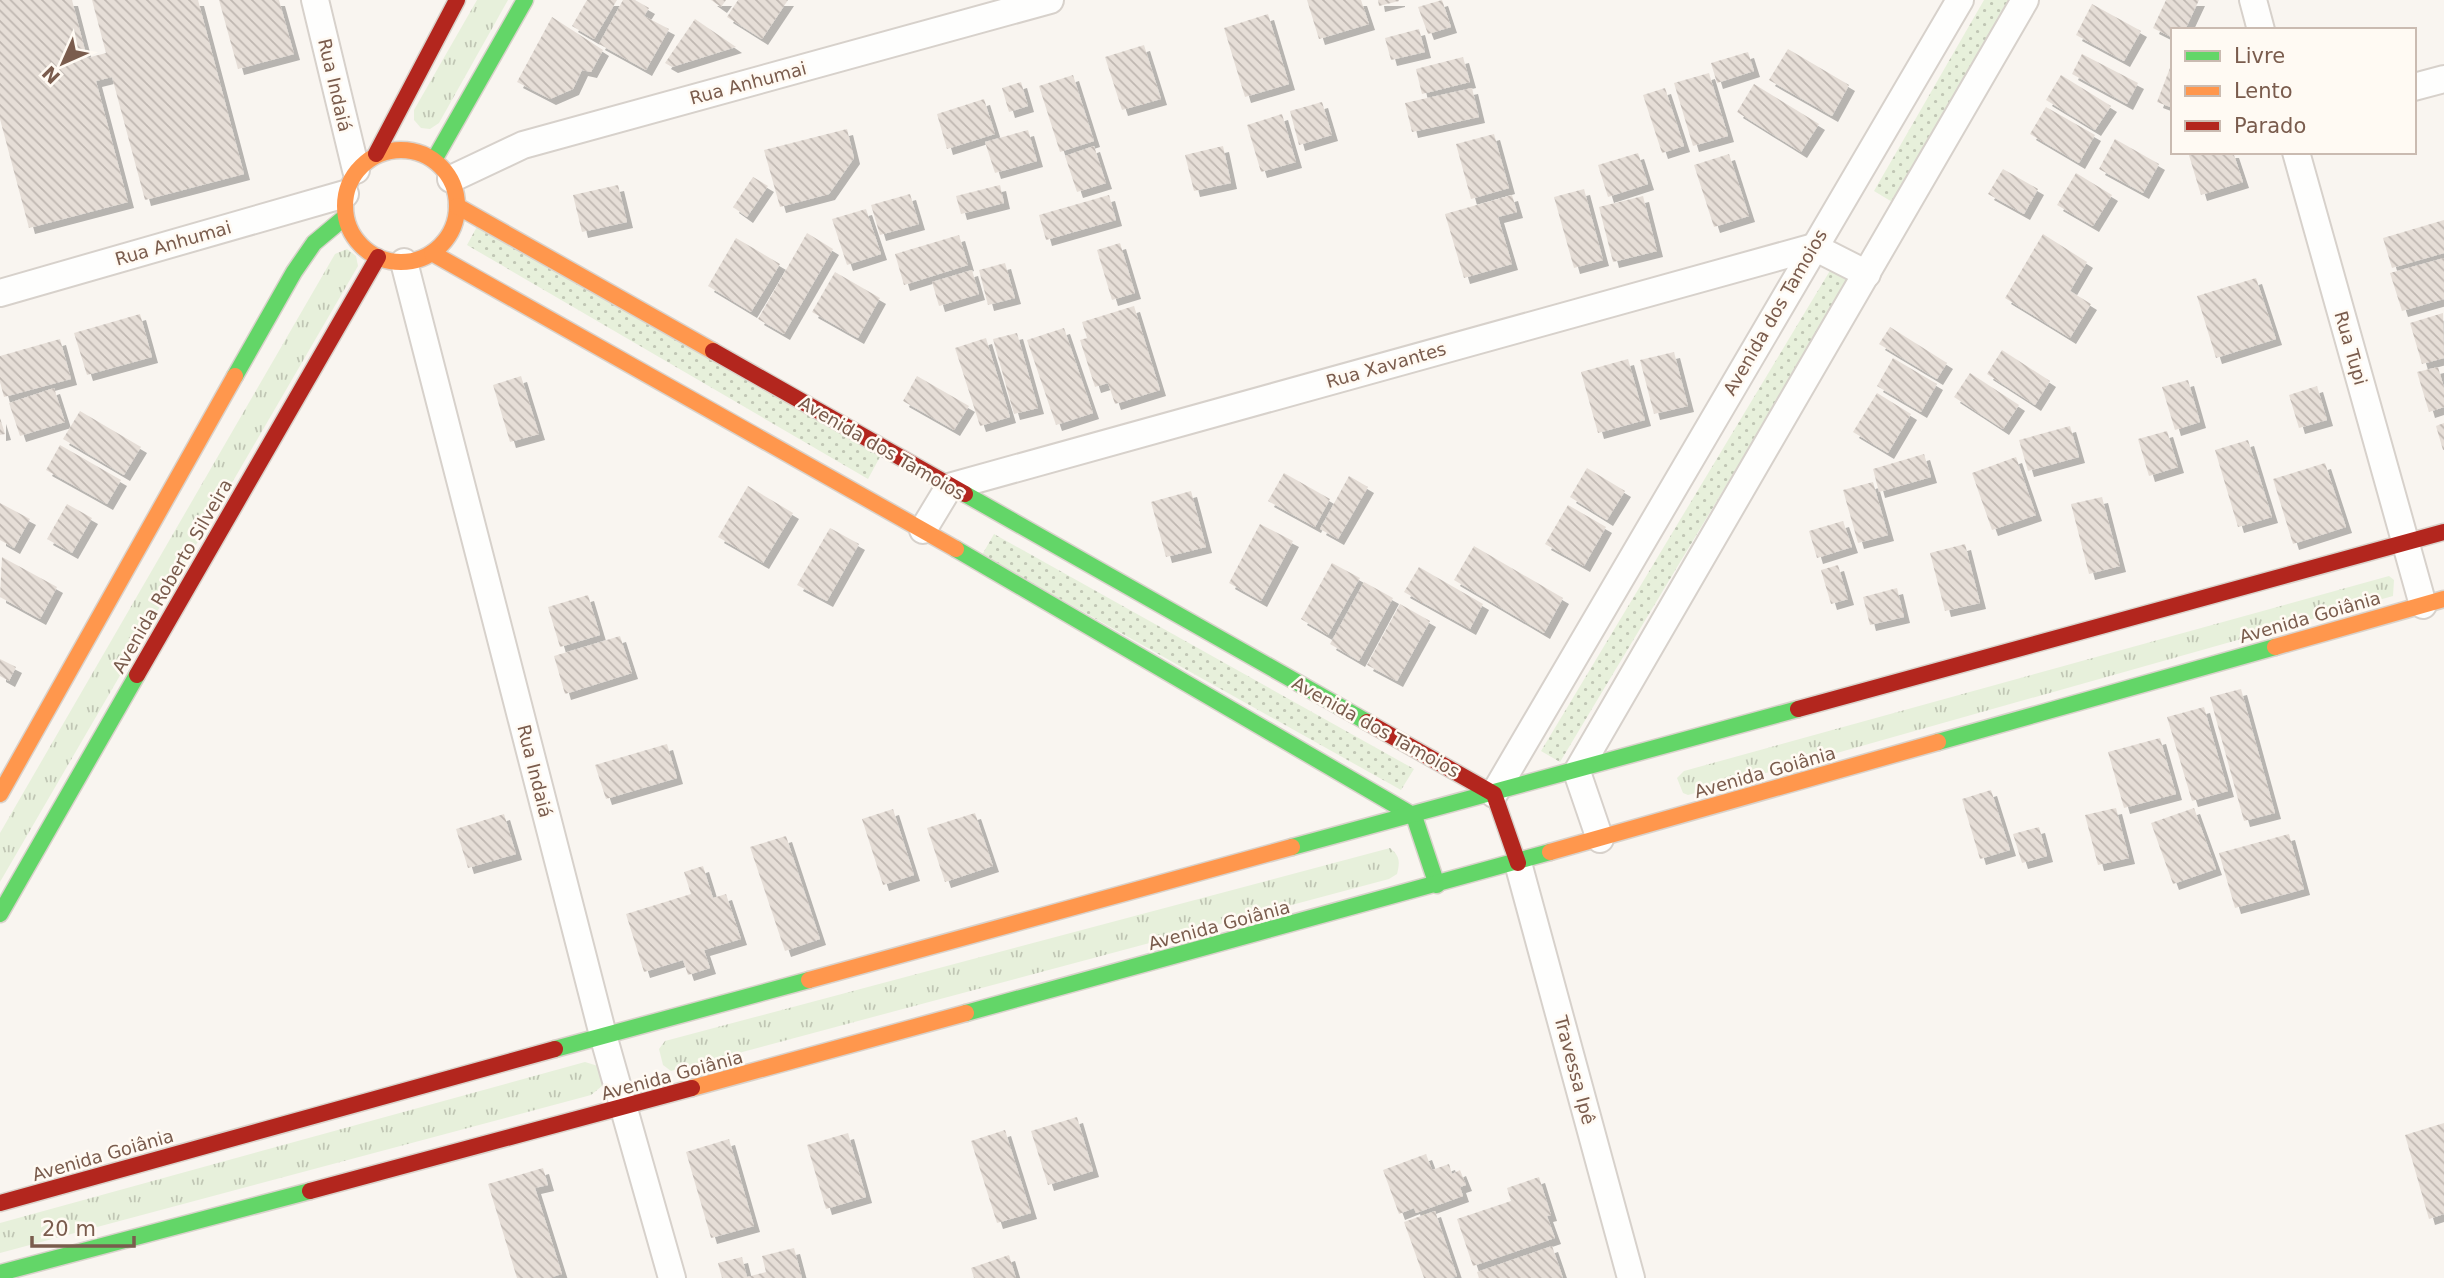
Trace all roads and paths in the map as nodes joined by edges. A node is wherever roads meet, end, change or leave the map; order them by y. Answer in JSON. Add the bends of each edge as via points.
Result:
{"nodes":[{"id":1,"x":315,"y":0,"type":"edge"},
{"id":2,"x":457,"y":0,"type":"edge"},
{"id":3,"x":525,"y":0,"type":"edge"},
{"id":4,"x":1050,"y":0,"type":"edge"},
{"id":5,"x":1960,"y":0,"type":"edge"},
{"id":6,"x":2025,"y":0,"type":"edge"},
{"id":7,"x":2253,"y":0,"type":"edge"},
{"id":8,"x":2260,"y":28,"type":"edge"},
{"id":9,"x":2444,"y":79,"type":"edge"},
{"id":10,"x":2416,"y":86,"type":"edge"},
{"id":11,"x":2297,"y":154,"type":"edge"},
{"id":12,"x":443,"y":170,"type":"junction"},
{"id":13,"x":356,"y":184,"type":"junction"},
{"id":14,"x":457,"y":206,"type":"junction"},
{"id":15,"x":1814,"y":247,"type":"junction"},
{"id":16,"x":432,"y":253,"type":"junction"},
{"id":17,"x":378,"y":257,"type":"junction"},
{"id":18,"x":404,"y":262,"type":"junction"},
{"id":19,"x":1867,"y":274,"type":"junction"},
{"id":20,"x":0,"y":293,"type":"edge"},
{"id":21,"x":949,"y":486,"type":"junction"},
{"id":22,"x":923,"y":530,"type":"junction"},
{"id":23,"x":2444,"y":532,"type":"edge"},
{"id":24,"x":2406,"y":543,"type":"junction"},
{"id":25,"x":2433,"y":602,"type":"edge"},
{"id":26,"x":1577,"y":772,"type":"junction"},
{"id":27,"x":0,"y":794,"type":"edge"},
{"id":28,"x":1494,"y":794,"type":"junction"},
{"id":29,"x":1414,"y":816,"type":"junction"},
{"id":30,"x":1600,"y":839,"type":"junction"},
{"id":31,"x":1518,"y":863,"type":"junction"},
{"id":32,"x":1437,"y":885,"type":"junction"},
{"id":33,"x":0,"y":914,"type":"edge"},
{"id":34,"x":603,"y":1035,"type":"junction"},
{"id":35,"x":625,"y":1108,"type":"junction"},
{"id":36,"x":0,"y":1203,"type":"edge"},
{"id":37,"x":0,"y":1273,"type":"edge"},
{"id":38,"x":673,"y":1278,"type":"edge"},
{"id":39,"x":1631,"y":1278,"type":"edge"}],
"edges":[{"from":1,"to":13,"type":"street","name":"Rua Indaiá"},
{"from":2,"to":13,"type":"street"},
{"from":3,"to":12,"type":"street"},
{"from":4,"to":12,"type":"street","name":"Rua Anhumai"},
{"from":5,"to":15,"type":"street","name":"Avenida dos Tamoios"},
{"from":6,"to":19,"type":"street"},
{"from":7,"to":8,"type":"street"},
{"from":9,"to":10,"type":"street"},
{"from":11,"to":24,"type":"street","name":"Rua Tupi"},
{"from":12,"to":13,"type":"street","via":[[407,149]]},
{"from":12,"to":14,"type":"street"},
{"from":13,"to":17,"type":"street","via":[[356,241]]},
{"from":13,"to":20,"type":"street","name":"Rua Anhumai"},
{"from":13,"to":27,"type":"street","via":[[294,272]]},
{"from":14,"to":16,"type":"street","via":[[451,233]]},
{"from":14,"to":21,"type":"street","name":"Avenida dos Tamoios"},
{"from":15,"to":19,"type":"street"},
{"from":15,"to":21,"type":"street","name":"Rua Xavantes"},
{"from":15,"to":28,"type":"street","name":"Avenida dos Tamoios"},
{"from":16,"to":18,"type":"street"},
{"from":16,"to":22,"type":"street"},
{"from":17,"to":18,"type":"street"},
{"from":17,"to":33,"type":"street","name":"Avenida Roberto Silveira"},
{"from":18,"to":34,"type":"street","name":"Rua Indaiá"},
{"from":19,"to":26,"type":"street"},
{"from":21,"to":22,"type":"street"},
{"from":21,"to":28,"type":"street","name":"Avenida dos Tamoios"},
{"from":22,"to":29,"type":"street"},
{"from":23,"to":24,"type":"street","name":"Avenida Goiânia"},
{"from":24,"to":25,"type":"street","name":"Rua Tupi"},
{"from":24,"to":26,"type":"street","name":"Avenida Goiânia"},
{"from":25,"to":30,"type":"street","name":"Avenida Goiânia"},
{"from":26,"to":28,"type":"street","name":"Avenida Goiânia"},
{"from":26,"to":30,"type":"street"},
{"from":28,"to":29,"type":"street","name":"Avenida Goiânia"},
{"from":28,"to":31,"type":"street"},
{"from":29,"to":32,"type":"street"},
{"from":29,"to":34,"type":"street","name":"Avenida Goiânia"},
{"from":30,"to":31,"type":"street","name":"Avenida Goiânia"},
{"from":31,"to":32,"type":"street","name":"Avenida Goiânia"},
{"from":31,"to":39,"type":"street","name":"Travessa Ipê"},
{"from":32,"to":35,"type":"street","name":"Avenida Goiânia"},
{"from":34,"to":35,"type":"street","name":"Rua Indaiá"},
{"from":34,"to":36,"type":"street","name":"Avenida Goiânia"},
{"from":35,"to":37,"type":"street","name":"Avenida Goiânia"},
{"from":35,"to":38,"type":"street","name":"Rua Indaiá"}]}
